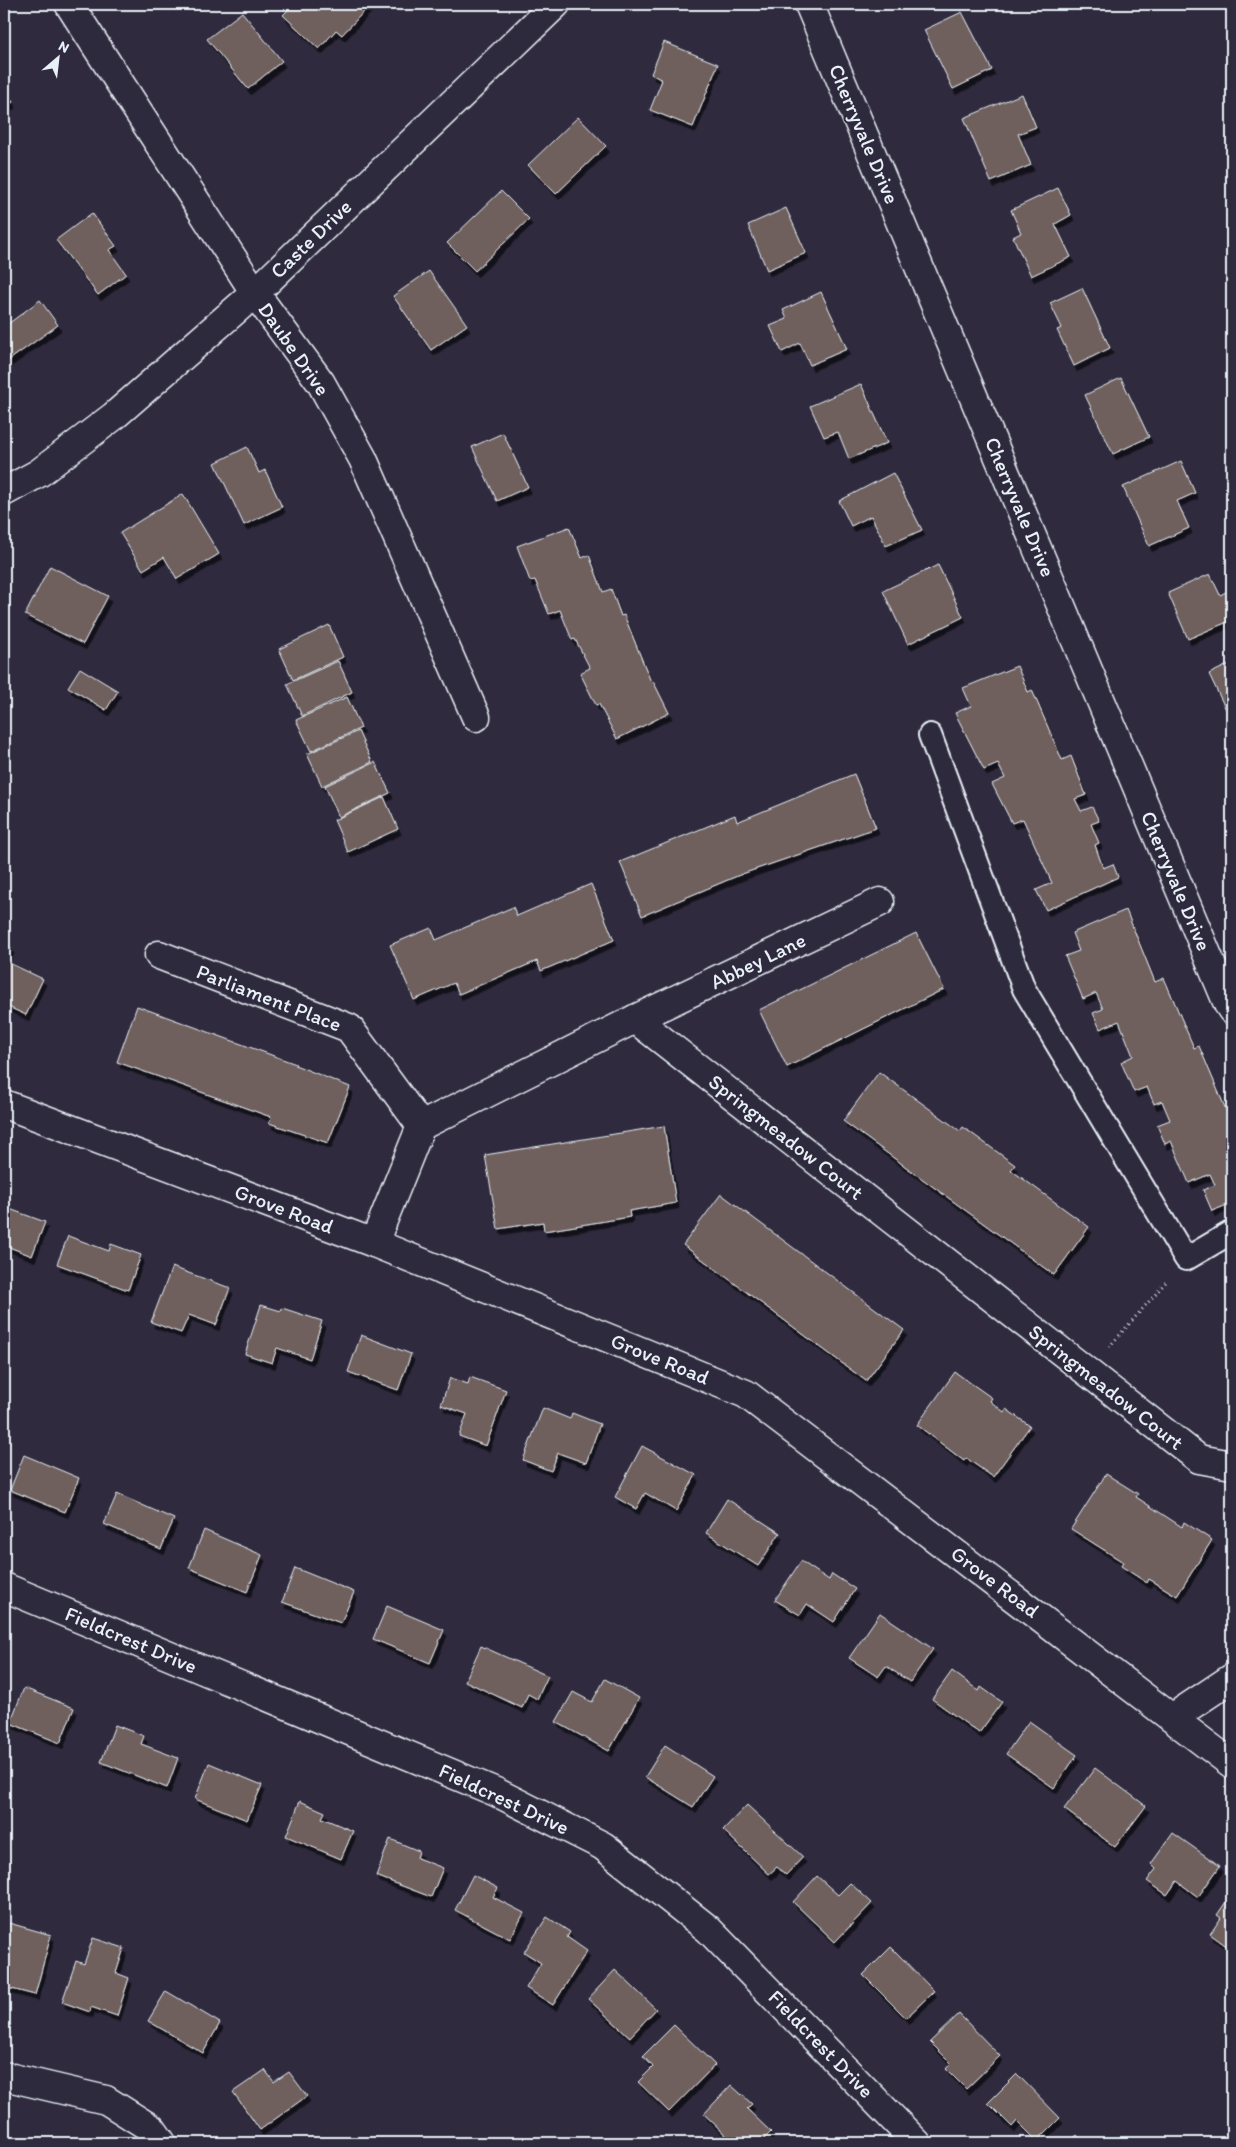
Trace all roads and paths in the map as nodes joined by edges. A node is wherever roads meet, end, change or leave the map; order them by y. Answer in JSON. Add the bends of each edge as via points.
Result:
{"nodes":[{"id":1,"x":69,"y":4,"type":"edge"},
{"id":2,"x":556,"y":4,"type":"edge"},
{"id":3,"x":809,"y":4,"type":"edge"},
{"id":4,"x":255,"y":293,"type":"junction"},
{"id":5,"x":4,"y":492,"type":"edge"},
{"id":6,"x":476,"y":717,"type":"dead end"},
{"id":7,"x":930,"y":735,"type":"dead end"},
{"id":8,"x":880,"y":902,"type":"dead end"},
{"id":9,"x":159,"y":955,"type":"dead end"},
{"id":10,"x":1232,"y":1010,"type":"edge"},
{"id":11,"x":635,"y":1019,"type":"junction"},
{"id":12,"x":4,"y":1104,"type":"edge"},
{"id":13,"x":421,"y":1126,"type":"junction"},
{"id":14,"x":1232,"y":1232,"type":"edge"},
{"id":15,"x":374,"y":1243,"type":"junction"},
{"id":16,"x":1186,"y":1259,"type":"junction"},
{"id":17,"x":1087,"y":1372,"type":"junction"},
{"id":18,"x":1232,"y":1465,"type":"edge"},
{"id":19,"x":4,"y":1587,"type":"edge"},
{"id":20,"x":1232,"y":1678,"type":"edge"},
{"id":21,"x":1172,"y":1718,"type":"junction"},
{"id":22,"x":1232,"y":1764,"type":"edge"},
{"id":23,"x":4,"y":2076,"type":"edge"},
{"id":24,"x":162,"y":2143,"type":"edge"},
{"id":25,"x":917,"y":2143,"type":"edge"}],
"edges":[{"from":1,"to":4,"type":"street","name":"Daube Drive"},
{"from":2,"to":4,"type":"street","name":"Caste Drive"},
{"from":3,"to":10,"type":"street","name":"Cherryvale Drive"},
{"from":4,"to":5,"type":"street","name":"Caste Drive","via":[[114,416],[40,473]]},
{"from":4,"to":6,"type":"street","name":"Daube Drive","via":[[322,383],[363,460]]},
{"from":7,"to":16,"type":"lane","via":[[1024,989]]},
{"from":8,"to":11,"type":"street","name":"Abbey Lane"},
{"from":9,"to":13,"type":"street","name":"Parliament Place","via":[[349,1028]]},
{"from":11,"to":13,"type":"street"},
{"from":11,"to":17,"type":"street","name":"Springmeadow Court"},
{"from":12,"to":15,"type":"street","name":"Grove Road"},
{"from":13,"to":15,"type":"street"},
{"from":14,"to":16,"type":"lane"},
{"from":15,"to":21,"type":"street","name":"Grove Road","via":[[746,1394]]},
{"from":16,"to":17,"type":"path"},
{"from":17,"to":18,"type":"street","name":"Springmeadow Court","via":[[1199,1459]]},
{"from":19,"to":25,"type":"street","name":"Fieldcrest Drive","via":[[496,1792],[603,1846],[708,1929]]},
{"from":20,"to":21,"type":"street"},
{"from":21,"to":22,"type":"street","name":"Grove Road"},
{"from":23,"to":24,"type":"street","via":[[106,2100],[152,2129]]}]}
